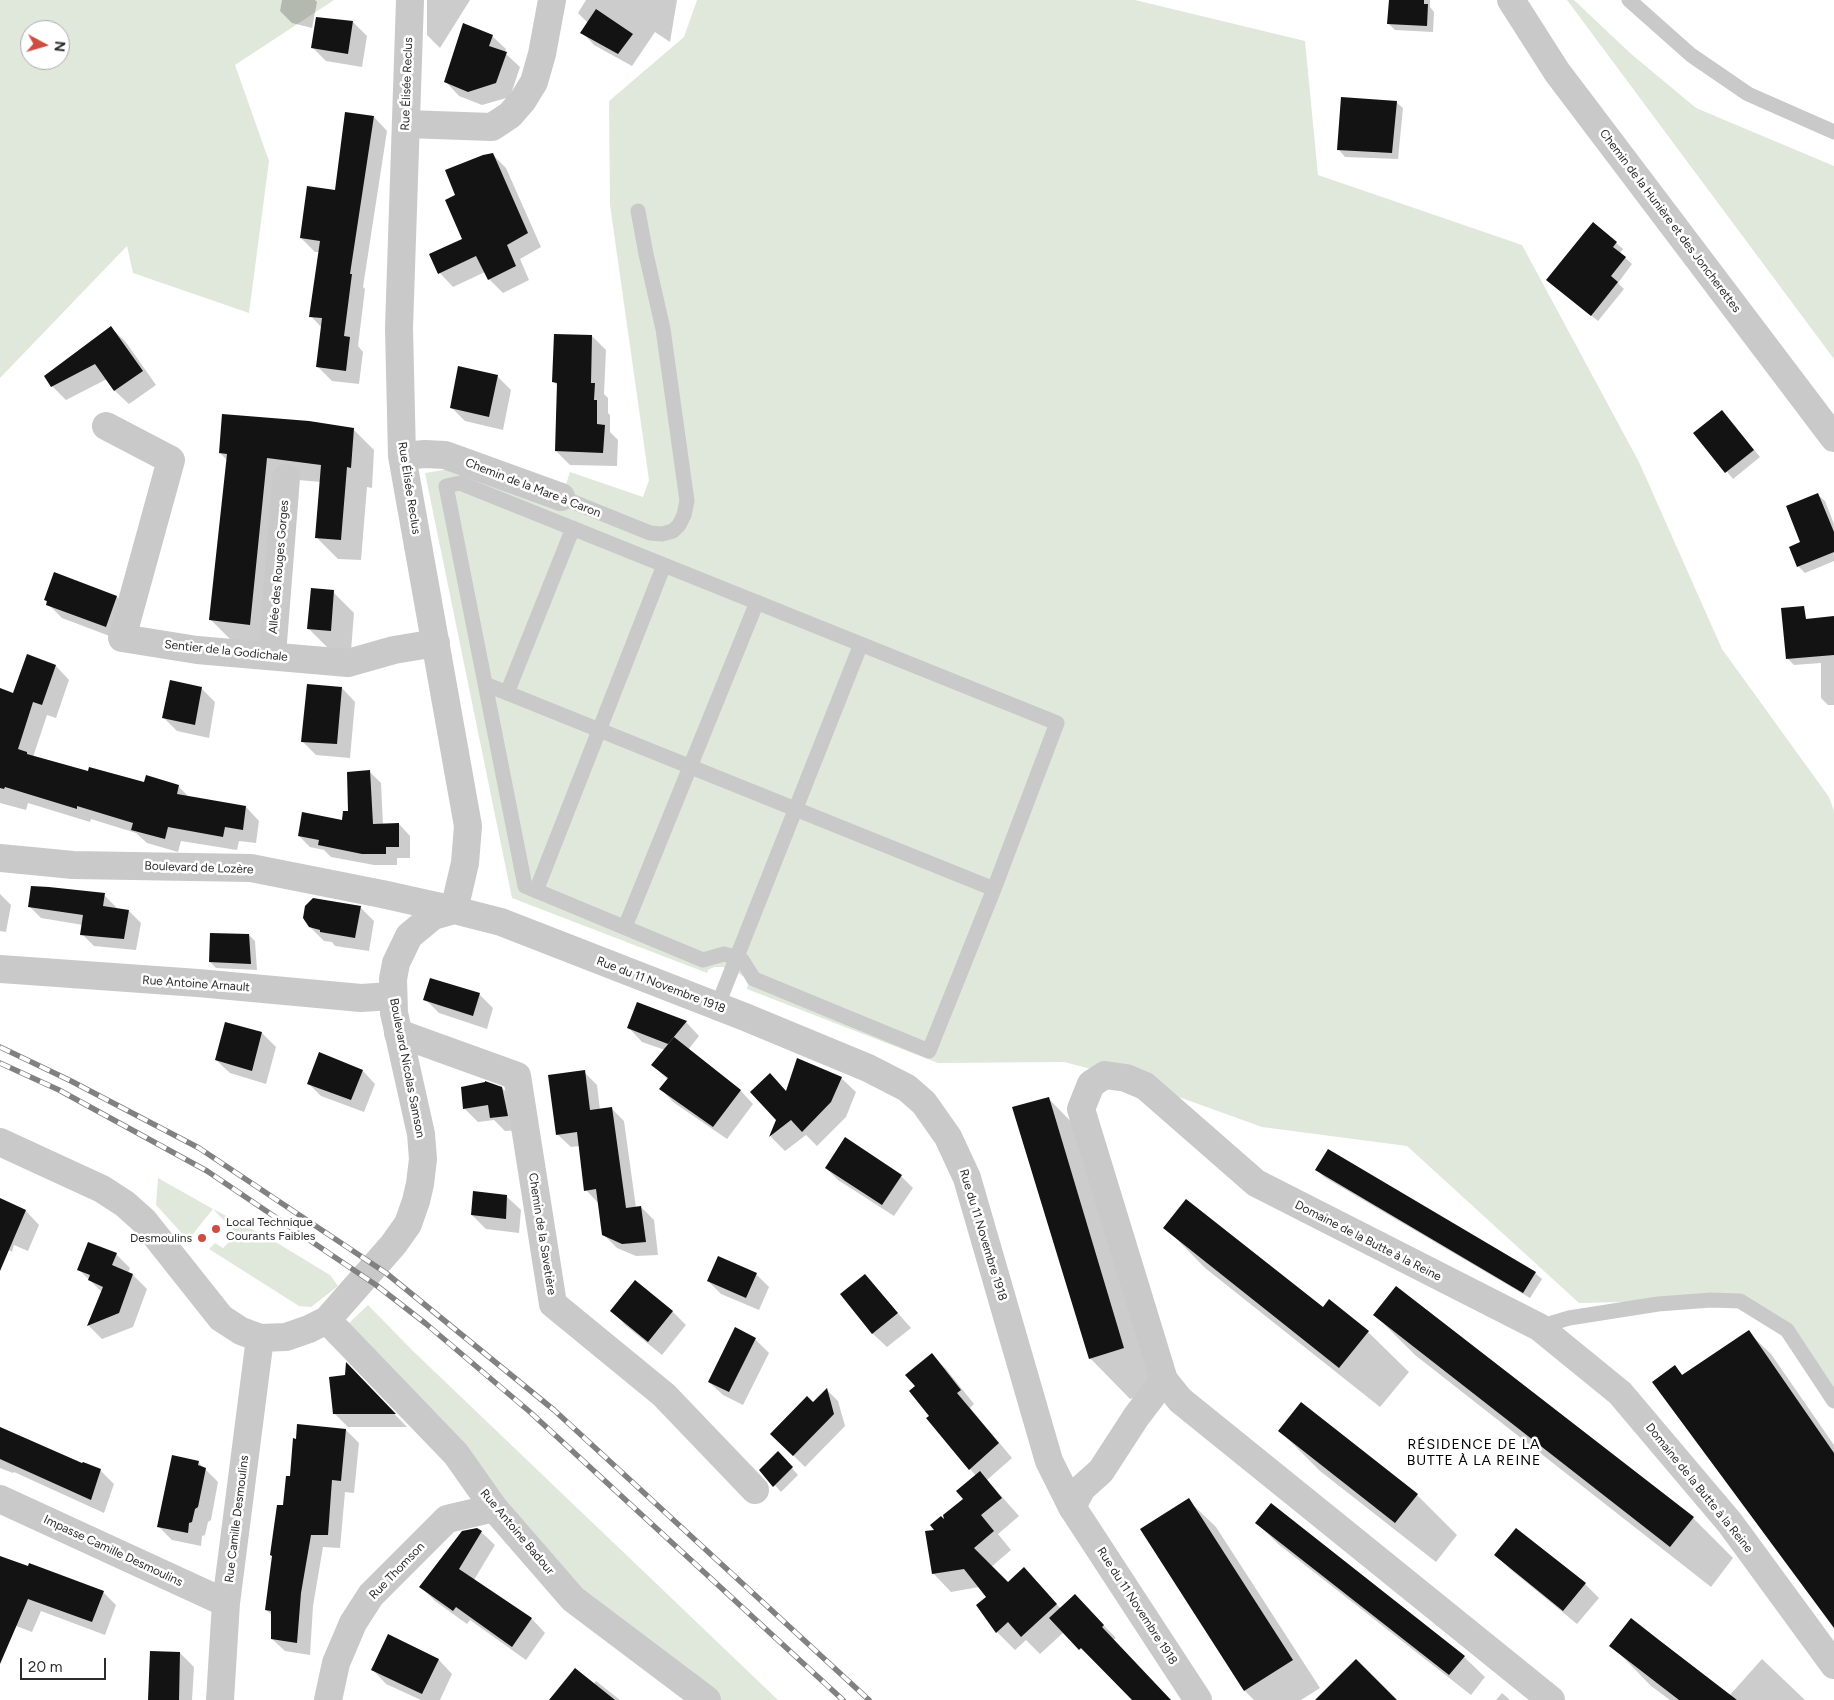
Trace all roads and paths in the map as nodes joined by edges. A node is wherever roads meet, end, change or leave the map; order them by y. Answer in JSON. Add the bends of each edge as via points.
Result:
{"nodes":[{"id":1,"x":410,"y":0,"type":"edge"},
{"id":2,"x":552,"y":0,"type":"edge"},
{"id":3,"x":1511,"y":0,"type":"edge"},
{"id":4,"x":1629,"y":0,"type":"edge"},
{"id":5,"x":406,"y":124,"type":"junction"},
{"id":6,"x":1834,"y":132,"type":"edge"},
{"id":7,"x":638,"y":211,"type":"dead end"},
{"id":8,"x":106,"y":426,"type":"dead end"},
{"id":9,"x":1834,"y":438,"type":"edge"},
{"id":10,"x":402,"y":456,"type":"junction"},
{"id":11,"x":286,"y":478,"type":"dead end"},
{"id":12,"x":562,"y":497,"type":"joint"},
{"id":13,"x":573,"y":528,"type":"junction"},
{"id":14,"x":664,"y":565,"type":"junction"},
{"id":15,"x":757,"y":602,"type":"junction"},
{"id":16,"x":436,"y":643,"type":"junction"},
{"id":17,"x":861,"y":644,"type":"junction"},
{"id":18,"x":272,"y":655,"type":"junction"},
{"id":19,"x":485,"y":684,"type":"junction"},
{"id":20,"x":507,"y":693,"type":"junction"},
{"id":21,"x":599,"y":730,"type":"junction"},
{"id":22,"x":690,"y":766,"type":"junction"},
{"id":23,"x":794,"y":808,"type":"junction"},
{"id":24,"x":0,"y":858,"type":"edge"},
{"id":25,"x":994,"y":889,"type":"junction"},
{"id":26,"x":536,"y":891,"type":"junction"},
{"id":27,"x":454,"y":910,"type":"junction"},
{"id":28,"x":625,"y":927,"type":"junction"},
{"id":29,"x":735,"y":957,"type":"junction"},
{"id":30,"x":0,"y":969,"type":"edge"},
{"id":31,"x":392,"y":996,"type":"junction"},
{"id":32,"x":716,"y":1007,"type":"junction"},
{"id":33,"x":398,"y":1033,"type":"junction"},
{"id":34,"x":0,"y":1142,"type":"edge"},
{"id":35,"x":327,"y":1320,"type":"junction"},
{"id":36,"x":1539,"y":1327,"type":"junction"},
{"id":37,"x":260,"y":1338,"type":"junction"},
{"id":38,"x":1164,"y":1380,"type":"junction"},
{"id":39,"x":1834,"y":1401,"type":"edge"},
{"id":40,"x":755,"y":1490,"type":"dead end"},
{"id":41,"x":0,"y":1499,"type":"edge"},
{"id":42,"x":1072,"y":1506,"type":"junction"},
{"id":43,"x":494,"y":1508,"type":"junction"},
{"id":44,"x":226,"y":1603,"type":"junction"},
{"id":45,"x":1834,"y":1665,"type":"edge"},
{"id":46,"x":220,"y":1700,"type":"edge"},
{"id":47,"x":328,"y":1700,"type":"edge"},
{"id":48,"x":707,"y":1700,"type":"edge"},
{"id":49,"x":1198,"y":1700,"type":"edge"},
{"id":50,"x":1551,"y":1700,"type":"edge"}],
"edges":[{"from":1,"to":5,"type":"street","name":"Rue Élisée Reclus"},
{"from":2,"to":5,"type":"street","via":[[534,82],[510,115],[492,127]]},
{"from":3,"to":9,"type":"street","name":"Chemin de la Hunière et des Joncherettes","via":[[1557,72]]},
{"from":4,"to":6,"type":"lane","via":[[1691,55],[1748,94]]},
{"from":5,"to":10,"type":"street","name":"Rue Élisée Reclus","via":[[399,328]]},
{"from":7,"to":12,"type":"lane","name":"Chemin de la Mare à Caron","via":[[663,329],[687,501],[684,515],[673,531],[650,533]]},
{"from":8,"to":18,"type":"street","name":"Sentier de la Godichale","via":[[171,460],[122,638],[197,650]]},
{"from":10,"to":12,"type":"street","name":"Chemin de la Mare à Caron","via":[[446,455]]},
{"from":10,"to":16,"type":"street","name":"Rue Élisée Reclus"},
{"from":11,"to":18,"type":"street","name":"Allée des Rouges Gorges"},
{"from":13,"to":14,"type":"lane"},
{"from":13,"to":19,"type":"lane","via":[[460,483],[446,486]]},
{"from":13,"to":20,"type":"lane"},
{"from":14,"to":15,"type":"lane"},
{"from":14,"to":21,"type":"lane"},
{"from":15,"to":17,"type":"lane"},
{"from":15,"to":22,"type":"lane"},
{"from":16,"to":18,"type":"street","name":"Sentier de la Godichale","via":[[348,663]]},
{"from":16,"to":27,"type":"street","name":"Rue Élisée Reclus","via":[[468,826],[465,863]]},
{"from":17,"to":23,"type":"lane"},
{"from":17,"to":25,"type":"lane","via":[[1057,723]]},
{"from":19,"to":20,"type":"lane"},
{"from":19,"to":26,"type":"lane","via":[[525,886]]},
{"from":20,"to":21,"type":"lane"},
{"from":21,"to":22,"type":"lane"},
{"from":21,"to":26,"type":"lane"},
{"from":22,"to":23,"type":"lane"},
{"from":22,"to":28,"type":"lane"},
{"from":23,"to":25,"type":"lane"},
{"from":23,"to":29,"type":"lane"},
{"from":24,"to":27,"type":"street","name":"Boulevard de Lozère","via":[[73,865],[251,868]]},
{"from":25,"to":29,"type":"lane","via":[[929,1051],[754,979],[742,960]]},
{"from":26,"to":28,"type":"lane"},
{"from":27,"to":31,"type":"street","name":"Boulevard Nicolas Samson","via":[[433,916],[409,936],[396,963]]},
{"from":27,"to":32,"type":"street","name":"Rue du 11 Novembre 1918","via":[[501,922]]},
{"from":28,"to":29,"type":"lane","via":[[703,960],[724,954]]},
{"from":29,"to":32,"type":"lane"},
{"from":30,"to":31,"type":"street","name":"Rue Antoine Arnault","via":[[361,998]]},
{"from":31,"to":33,"type":"street","name":"Boulevard Nicolas Samson"},
{"from":32,"to":42,"type":"street","name":"Rue du 11 Novembre 1918","via":[[868,1068],[907,1088],[924,1103],[948,1137],[967,1178],[1049,1461]]},
{"from":33,"to":35,"type":"street","name":"Boulevard Nicolas Samson","via":[[421,1134],[423,1159],[416,1201],[405,1228],[393,1245]]},
{"from":33,"to":40,"type":"street","name":"Chemin de la Savetière","via":[[516,1076],[553,1304],[664,1395]]},
{"from":34,"to":37,"type":"street","name":"Boulevard Nicolas Samson","via":[[102,1189],[125,1204],[144,1221],[221,1318]]},
{"from":35,"to":37,"type":"street","name":"Boulevard Nicolas Samson","via":[[286,1337]]},
{"from":35,"to":43,"type":"street","name":"Rue Antoine Badour","via":[[456,1454]]},
{"from":36,"to":38,"type":"street","name":"Domaine de la Butte à la Reine","via":[[1256,1183],[1145,1086],[1126,1078],[1105,1076],[1091,1084],[1081,1109]]},
{"from":36,"to":39,"type":"lane","via":[[1569,1318],[1658,1304],[1740,1301],[1787,1330]]},
{"from":36,"to":45,"type":"street","name":"Domaine de la Butte à la Reine","via":[[1620,1393],[1730,1523]]},
{"from":37,"to":44,"type":"street","name":"Rue Camille Desmoulins"},
{"from":38,"to":42,"type":"street","via":[[1101,1471],[1082,1488]]},
{"from":38,"to":50,"type":"street","name":"Domaine de la Butte à la Reine","via":[[1180,1400]]},
{"from":41,"to":44,"type":"street","name":"Impasse Camille Desmoulins"},
{"from":42,"to":49,"type":"street","name":"Rue du 11 Novembre 1918"},
{"from":43,"to":47,"type":"street","name":"Rue Thomson","via":[[447,1519],[371,1595],[353,1623],[336,1663]]},
{"from":43,"to":48,"type":"street","name":"Rue Antoine Badour","via":[[573,1600]]},
{"from":44,"to":46,"type":"street","name":"Rue Camille Desmoulins"}]}
